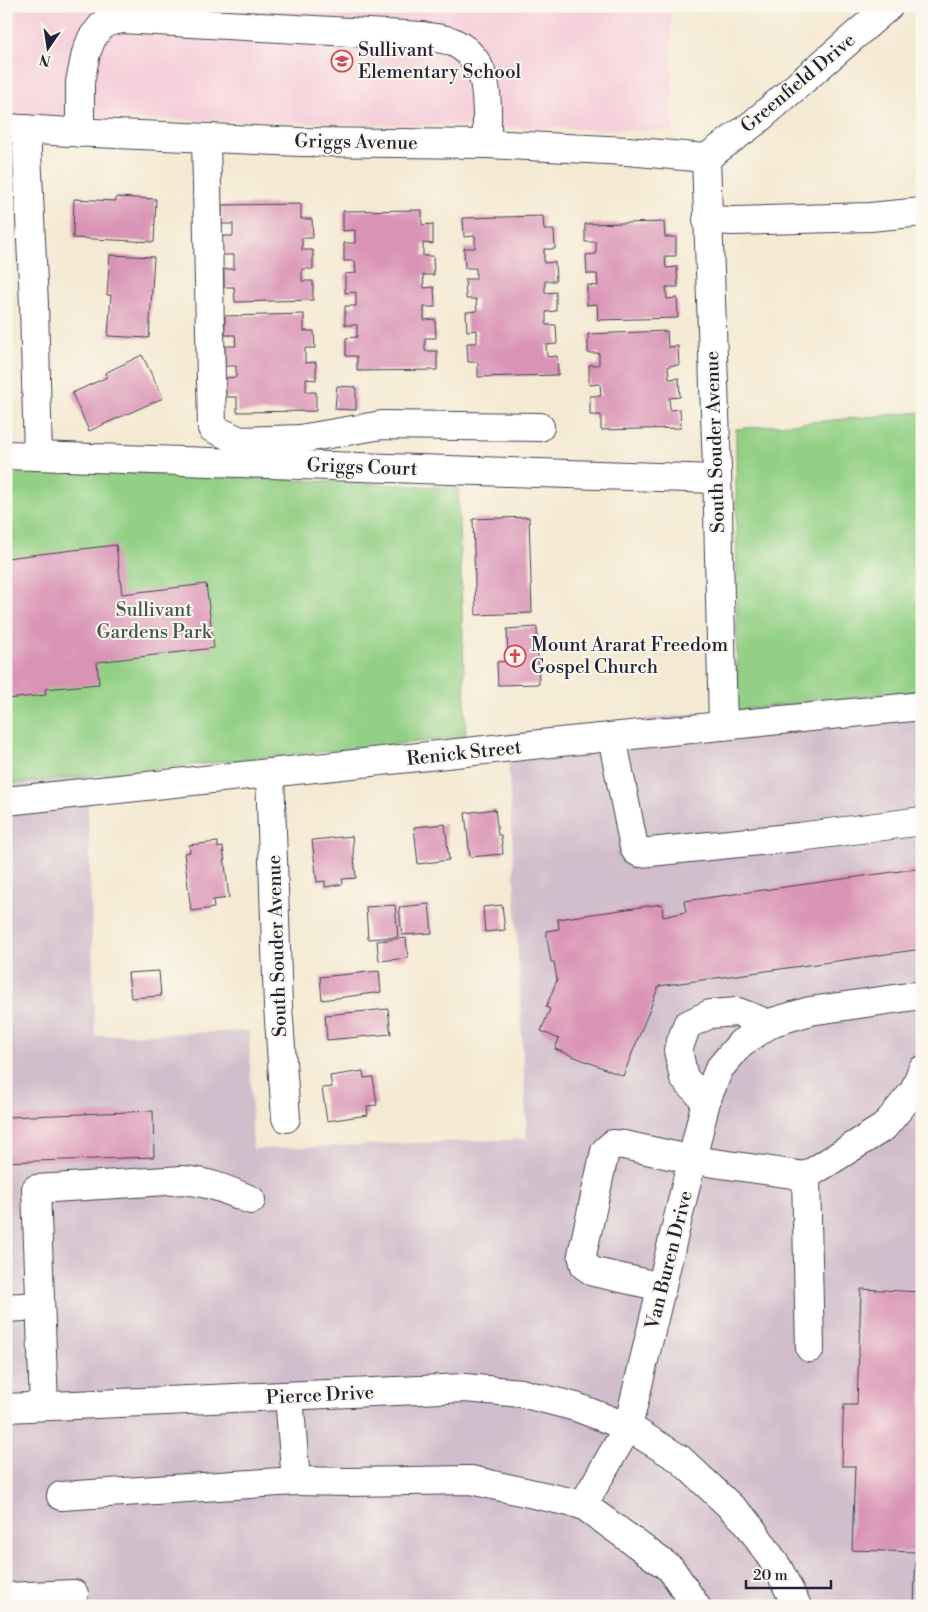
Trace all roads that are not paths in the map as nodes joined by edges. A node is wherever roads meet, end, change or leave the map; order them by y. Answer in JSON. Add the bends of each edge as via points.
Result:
{"nodes":[{"id":1,"x":889,"y":6,"type":"edge"},
{"id":2,"x":16,"y":129,"type":"edge"},
{"id":3,"x":80,"y":132,"type":"junction"},
{"id":4,"x":206,"y":138,"type":"junction"},
{"id":5,"x":487,"y":144,"type":"junction"},
{"id":6,"x":706,"y":158,"type":"junction"},
{"id":7,"x":922,"y":212,"type":"edge"},
{"id":8,"x":707,"y":220,"type":"junction"},
{"id":9,"x":540,"y":427,"type":"dead end"},
{"id":10,"x":6,"y":455,"type":"edge"},
{"id":11,"x":38,"y":456,"type":"junction"},
{"id":12,"x":717,"y":479,"type":"junction"},
{"id":13,"x":922,"y":706,"type":"edge"},
{"id":14,"x":723,"y":726,"type":"junction"},
{"id":15,"x":612,"y":737,"type":"junction"},
{"id":16,"x":270,"y":773,"type":"junction"},
{"id":17,"x":6,"y":801,"type":"edge"},
{"id":18,"x":922,"y":820,"type":"edge"},
{"id":19,"x":922,"y":995,"type":"edge"},
{"id":20,"x":769,"y":1024,"type":"junction"},
{"id":21,"x":922,"y":1070,"type":"edge"},
{"id":22,"x":706,"y":1101,"type":"junction"},
{"id":23,"x":286,"y":1118,"type":"dead end"},
{"id":24,"x":693,"y":1160,"type":"junction"},
{"id":25,"x":806,"y":1176,"type":"junction"},
{"id":26,"x":251,"y":1200,"type":"dead end"},
{"id":27,"x":662,"y":1287,"type":"junction"},
{"id":28,"x":40,"y":1306,"type":"junction"},
{"id":29,"x":6,"y":1308,"type":"edge"},
{"id":30,"x":810,"y":1348,"type":"dead end"},
{"id":31,"x":289,"y":1397,"type":"junction"},
{"id":32,"x":44,"y":1406,"type":"junction"},
{"id":33,"x":6,"y":1408,"type":"edge"},
{"id":34,"x":628,"y":1427,"type":"junction"},
{"id":35,"x":296,"y":1481,"type":"junction"},
{"id":36,"x":61,"y":1496,"type":"dead end"},
{"id":37,"x":584,"y":1504,"type":"junction"},
{"id":38,"x":74,"y":1594,"type":"dead end"},
{"id":39,"x":6,"y":1597,"type":"edge"},
{"id":40,"x":696,"y":1606,"type":"edge"},
{"id":41,"x":797,"y":1606,"type":"edge"}],
"edges":[{"from":1,"to":6,"type":"street","name":"Greenfield Drive","via":[[754,123]]},
{"from":2,"to":3,"type":"street","name":"Griggs Avenue"},
{"from":2,"to":11,"type":"street","via":[[34,306]]},
{"from":3,"to":4,"type":"street","name":"Griggs Avenue"},
{"from":3,"to":5,"type":"street","via":[[80,82],[86,53],[92,38],[104,23],[121,19],[422,36],[452,41],[474,57],[483,75]]},
{"from":4,"to":5,"type":"street","name":"Griggs Avenue"},
{"from":4,"to":9,"type":"street","via":[[212,428],[240,441],[300,439],[382,425]]},
{"from":5,"to":6,"type":"street","name":"Griggs Avenue"},
{"from":6,"to":8,"type":"street","name":"South Souder Avenue"},
{"from":7,"to":8,"type":"street","via":[[870,217]]},
{"from":8,"to":12,"type":"street","name":"South Souder Avenue"},
{"from":10,"to":11,"type":"street","name":"Griggs Court"},
{"from":11,"to":12,"type":"street","name":"Griggs Court"},
{"from":12,"to":14,"type":"street","name":"South Souder Avenue"},
{"from":13,"to":14,"type":"street","name":"Renick Street"},
{"from":14,"to":15,"type":"street","name":"Renick Street"},
{"from":15,"to":16,"type":"street","name":"Renick Street"},
{"from":15,"to":18,"type":"street","via":[[634,847],[640,854]]},
{"from":16,"to":17,"type":"street","name":"Renick Street"},
{"from":16,"to":23,"type":"street","name":"South Souder Avenue","via":[[278,1006]]},
{"from":19,"to":20,"type":"street","name":"Van Buren Drive","via":[[810,1011]]},
{"from":20,"to":22,"type":"street","name":"Van Buren Drive","via":[[741,1043],[719,1069]]},
{"from":20,"to":22,"type":"street","via":[[738,1012],[710,1014],[687,1026],[678,1050],[684,1078]]},
{"from":21,"to":25,"type":"street","via":[[914,1091],[884,1127]]},
{"from":22,"to":24,"type":"street","name":"Van Buren Drive"},
{"from":24,"to":25,"type":"street"},
{"from":24,"to":27,"type":"street","name":"Van Buren Drive"},
{"from":24,"to":27,"type":"street","via":[[624,1145],[613,1144],[605,1151],[582,1255],[585,1266],[594,1272]]},
{"from":25,"to":30,"type":"street"},
{"from":26,"to":28,"type":"street","via":[[219,1186],[183,1180],[36,1189]]},
{"from":27,"to":34,"type":"street","name":"Van Buren Drive"},
{"from":28,"to":29,"type":"street"},
{"from":28,"to":32,"type":"street"},
{"from":31,"to":32,"type":"street","name":"Pierce Drive"},
{"from":31,"to":34,"type":"street","name":"Pierce Drive","via":[[474,1389],[520,1393],[576,1407]]},
{"from":31,"to":35,"type":"street"},
{"from":32,"to":33,"type":"street","name":"Pierce Drive"},
{"from":34,"to":37,"type":"street","name":"Van Buren Drive"},
{"from":34,"to":41,"type":"street","via":[[680,1459],[747,1522],[778,1568]]},
{"from":35,"to":36,"type":"street"},
{"from":35,"to":37,"type":"street","via":[[471,1480]]},
{"from":37,"to":40,"type":"street","via":[[671,1569]]},
{"from":38,"to":39,"type":"street"}]}
